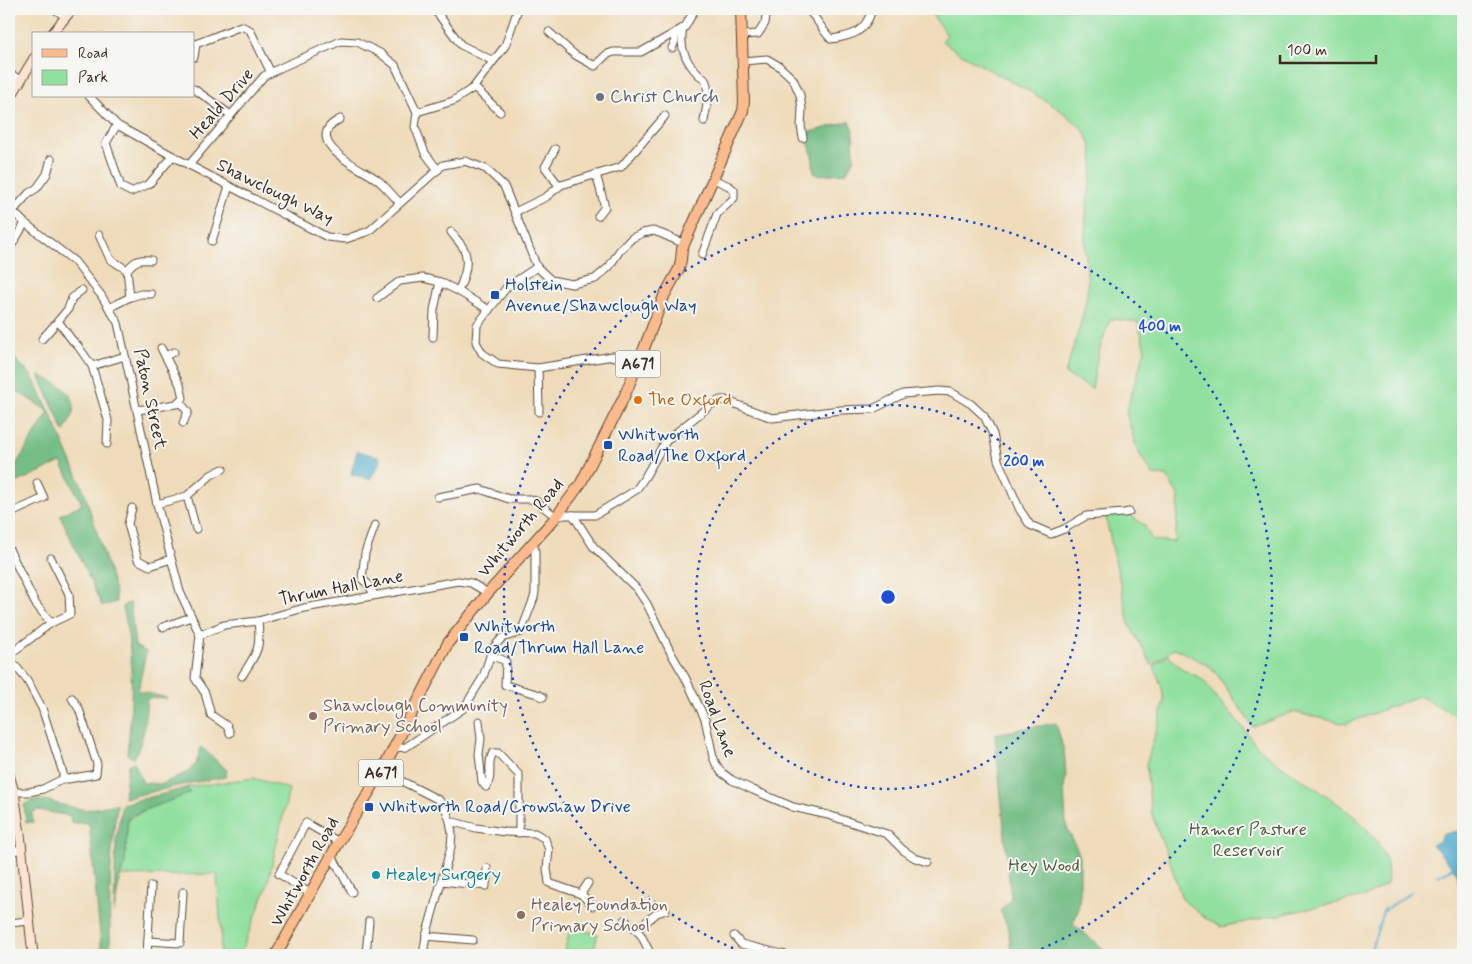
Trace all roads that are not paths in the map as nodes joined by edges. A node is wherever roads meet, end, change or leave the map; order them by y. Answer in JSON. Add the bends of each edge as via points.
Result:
{"nodes":[{"id":1,"x":56,"y":9,"type":"edge"},
{"id":2,"x":432,"y":9,"type":"edge"},
{"id":3,"x":518,"y":9,"type":"edge"},
{"id":4,"x":695,"y":9,"type":"edge"},
{"id":5,"x":741,"y":9,"type":"edge"},
{"id":6,"x":767,"y":9,"type":"edge"},
{"id":7,"x":808,"y":9,"type":"edge"},
{"id":8,"x":872,"y":9,"type":"edge"},
{"id":9,"x":69,"y":12,"type":"edge"},
{"id":10,"x":440,"y":12,"type":"edge"},
{"id":11,"x":680,"y":30,"type":"junction"},
{"id":12,"x":54,"y":32,"type":"edge"},
{"id":13,"x":549,"y":32,"type":"dead end"},
{"id":14,"x":742,"y":35,"type":"junction"},
{"id":15,"x":672,"y":48,"type":"dead end"},
{"id":16,"x":195,"y":50,"type":"edge"},
{"id":17,"x":32,"y":61,"type":"edge"},
{"id":18,"x":493,"y":61,"type":"junction"},
{"id":19,"x":743,"y":61,"type":"junction"},
{"id":20,"x":9,"y":73,"type":"edge"},
{"id":21,"x":271,"y":73,"type":"junction"},
{"id":22,"x":20,"y":80,"type":"junction"},
{"id":23,"x":474,"y":87,"type":"junction"},
{"id":24,"x":195,"y":90,"type":"edge"},
{"id":25,"x":91,"y":98,"type":"edge"},
{"id":26,"x":9,"y":100,"type":"edge"},
{"id":27,"x":417,"y":112,"type":"junction"},
{"id":28,"x":500,"y":112,"type":"dead end"},
{"id":29,"x":232,"y":115,"type":"junction"},
{"id":30,"x":665,"y":116,"type":"dead end"},
{"id":31,"x":340,"y":119,"type":"dead end"},
{"id":32,"x":704,"y":121,"type":"dead end"},
{"id":33,"x":117,"y":125,"type":"junction"},
{"id":34,"x":803,"y":138,"type":"dead end"},
{"id":35,"x":555,"y":149,"type":"dead end"},
{"id":36,"x":173,"y":156,"type":"junction"},
{"id":37,"x":51,"y":160,"type":"dead end"},
{"id":38,"x":189,"y":165,"type":"junction"},
{"id":39,"x":438,"y":170,"type":"junction"},
{"id":40,"x":596,"y":174,"type":"junction"},
{"id":41,"x":713,"y":179,"type":"junction"},
{"id":42,"x":229,"y":186,"type":"junction"},
{"id":43,"x":559,"y":186,"type":"junction"},
{"id":44,"x":400,"y":203,"type":"junction"},
{"id":45,"x":11,"y":210,"type":"edge"},
{"id":46,"x":514,"y":212,"type":"junction"},
{"id":47,"x":598,"y":216,"type":"dead end"},
{"id":48,"x":25,"y":224,"type":"junction"},
{"id":49,"x":451,"y":232,"type":"dead end"},
{"id":50,"x":99,"y":235,"type":"dead end"},
{"id":51,"x":212,"y":241,"type":"dead end"},
{"id":52,"x":685,"y":244,"type":"junction"},
{"id":53,"x":9,"y":250,"type":"edge"},
{"id":54,"x":702,"y":254,"type":"dead end"},
{"id":55,"x":152,"y":260,"type":"dead end"},
{"id":56,"x":537,"y":267,"type":"junction"},
{"id":57,"x":127,"y":270,"type":"junction"},
{"id":58,"x":440,"y":282,"type":"junction"},
{"id":59,"x":82,"y":290,"type":"dead end"},
{"id":60,"x":458,"y":291,"type":"junction"},
{"id":61,"x":151,"y":294,"type":"dead end"},
{"id":62,"x":130,"y":297,"type":"junction"},
{"id":63,"x":377,"y":298,"type":"dead end"},
{"id":64,"x":109,"y":308,"type":"junction"},
{"id":65,"x":488,"y":310,"type":"junction"},
{"id":66,"x":58,"y":322,"type":"junction"},
{"id":67,"x":433,"y":337,"type":"dead end"},
{"id":68,"x":42,"y":339,"type":"dead end"},
{"id":69,"x":161,"y":348,"type":"dead end"},
{"id":70,"x":174,"y":352,"type":"dead end"},
{"id":71,"x":125,"y":356,"type":"junction"},
{"id":72,"x":165,"y":356,"type":"junction"},
{"id":73,"x":92,"y":366,"type":"junction"},
{"id":74,"x":638,"y":366,"type":"junction"},
{"id":75,"x":538,"y":368,"type":"junction"},
{"id":76,"x":179,"y":401,"type":"junction"},
{"id":77,"x":138,"y":410,"type":"junction"},
{"id":78,"x":539,"y":412,"type":"dead end"},
{"id":79,"x":183,"y":423,"type":"dead end"},
{"id":80,"x":107,"y":444,"type":"dead end"},
{"id":81,"x":223,"y":469,"type":"dead end"},
{"id":82,"x":37,"y":483,"type":"dead end"},
{"id":83,"x":187,"y":496,"type":"junction"},
{"id":84,"x":438,"y":497,"type":"dead end"},
{"id":85,"x":158,"y":504,"type":"junction"},
{"id":86,"x":132,"y":508,"type":"dead end"},
{"id":87,"x":1129,"y":512,"type":"dead end"},
{"id":88,"x":9,"y":514,"type":"edge"},
{"id":89,"x":573,"y":515,"type":"junction"},
{"id":90,"x":556,"y":517,"type":"junction"},
{"id":91,"x":375,"y":525,"type":"dead end"},
{"id":92,"x":196,"y":529,"type":"dead end"},
{"id":93,"x":533,"y":543,"type":"junction"},
{"id":94,"x":9,"y":548,"type":"edge"},
{"id":95,"x":51,"y":558,"type":"dead end"},
{"id":96,"x":171,"y":559,"type":"junction"},
{"id":97,"x":488,"y":593,"type":"junction"},
{"id":98,"x":374,"y":595,"type":"junction"},
{"id":99,"x":191,"y":617,"type":"junction"},
{"id":100,"x":258,"y":621,"type":"junction"},
{"id":101,"x":51,"y":623,"type":"junction"},
{"id":102,"x":163,"y":627,"type":"dead end"},
{"id":103,"x":200,"y":635,"type":"junction"},
{"id":104,"x":490,"y":656,"type":"junction"},
{"id":105,"x":9,"y":657,"type":"edge"},
{"id":106,"x":242,"y":676,"type":"dead end"},
{"id":107,"x":543,"y":697,"type":"dead end"},
{"id":108,"x":72,"y":698,"type":"dead end"},
{"id":109,"x":478,"y":721,"type":"dead end"},
{"id":110,"x":229,"y":727,"type":"dead end"},
{"id":111,"x":394,"y":748,"type":"junction"},
{"id":112,"x":382,"y":771,"type":"junction"},
{"id":113,"x":9,"y":775,"type":"edge"},
{"id":114,"x":62,"y":779,"type":"junction"},
{"id":115,"x":14,"y":792,"type":"junction"},
{"id":116,"x":450,"y":821,"type":"junction"},
{"id":117,"x":519,"y":833,"type":"junction"},
{"id":118,"x":339,"y":842,"type":"junction"},
{"id":119,"x":22,"y":848,"type":"junction"},
{"id":120,"x":9,"y":853,"type":"edge"},
{"id":121,"x":332,"y":856,"type":"junction"},
{"id":122,"x":928,"y":862,"type":"dead end"},
{"id":123,"x":487,"y":868,"type":"dead end"},
{"id":124,"x":442,"y":881,"type":"junction"},
{"id":125,"x":588,"y":883,"type":"dead end"},
{"id":126,"x":151,"y":886,"type":"dead end"},
{"id":127,"x":183,"y":892,"type":"dead end"},
{"id":128,"x":352,"y":892,"type":"dead end"},
{"id":129,"x":311,"y":894,"type":"junction"},
{"id":130,"x":582,"y":894,"type":"junction"},
{"id":131,"x":593,"y":906,"type":"dead end"},
{"id":132,"x":666,"y":910,"type":"dead end"},
{"id":133,"x":625,"y":920,"type":"dead end"},
{"id":134,"x":369,"y":921,"type":"dead end"},
{"id":135,"x":30,"y":922,"type":"junction"},
{"id":136,"x":9,"y":923,"type":"edge"},
{"id":137,"x":636,"y":930,"type":"junction"},
{"id":138,"x":426,"y":936,"type":"junction"},
{"id":139,"x":734,"y":936,"type":"dead end"},
{"id":140,"x":472,"y":940,"type":"dead end"},
{"id":141,"x":148,"y":941,"type":"junction"},
{"id":142,"x":33,"y":955,"type":"edge"},
{"id":143,"x":147,"y":955,"type":"edge"},
{"id":144,"x":276,"y":955,"type":"edge"},
{"id":145,"x":366,"y":955,"type":"edge"},
{"id":146,"x":423,"y":955,"type":"edge"},
{"id":147,"x":651,"y":955,"type":"edge"},
{"id":148,"x":786,"y":955,"type":"edge"}],
"edges":[{"from":1,"to":9,"type":"street"},
{"from":2,"to":10,"type":"street"},
{"from":3,"to":18,"type":"street","via":[[505,46]]},
{"from":4,"to":11,"type":"street"},
{"from":5,"to":14,"type":"main road","name":"Whitworth Road","number":"A671"},
{"from":6,"to":14,"type":"street","via":[[765,22],[758,34]]},
{"from":7,"to":8,"type":"street","via":[[831,39],[849,36],[864,26]]},
{"from":9,"to":12,"type":"street"},
{"from":10,"to":18,"type":"street","via":[[461,45]]},
{"from":11,"to":13,"type":"street","via":[[641,52],[606,54],[596,66],[575,55]]},
{"from":11,"to":15,"type":"street"},
{"from":11,"to":32,"type":"street","via":[[683,53],[688,63],[706,80],[708,96]]},
{"from":14,"to":19,"type":"main road","name":"Whitworth Road","number":"A671"},
{"from":16,"to":21,"type":"street","via":[[196,44],[241,26],[250,30]]},
{"from":17,"to":22,"type":"street"},
{"from":18,"to":23,"type":"street"},
{"from":19,"to":34,"type":"street","via":[[767,59],[793,79],[800,95]]},
{"from":19,"to":41,"type":"main road","name":"Whitworth Road","number":"A671","via":[[743,111]]},
{"from":20,"to":22,"type":"street"},
{"from":21,"to":27,"type":"street","name":"Heald Drive","via":[[341,41],[357,42],[396,65]]},
{"from":21,"to":29,"type":"street","name":"Heald Drive","via":[[264,76]]},
{"from":22,"to":26,"type":"street"},
{"from":23,"to":27,"type":"street","via":[[453,101]]},
{"from":23,"to":28,"type":"street"},
{"from":24,"to":29,"type":"street"},
{"from":25,"to":33,"type":"street","name":"Shawclough Way"},
{"from":27,"to":39,"type":"street","via":[[415,127],[425,153]]},
{"from":29,"to":38,"type":"street","name":"Heald Drive"},
{"from":30,"to":40,"type":"street","via":[[621,166]]},
{"from":31,"to":44,"type":"street","via":[[331,125],[326,136],[332,149],[377,180]]},
{"from":33,"to":36,"type":"street","name":"Shawclough Way"},
{"from":33,"to":36,"type":"street","via":[[106,143],[121,187],[131,192],[149,184]]},
{"from":35,"to":43,"type":"street","via":[[545,167]]},
{"from":36,"to":38,"type":"street","name":"Shawclough Way"},
{"from":37,"to":45,"type":"street","via":[[47,174],[37,188]]},
{"from":38,"to":42,"type":"street","name":"Shawclough Way"},
{"from":39,"to":44,"type":"street","name":"Shawclough Way"},
{"from":39,"to":46,"type":"street","name":"Shawclough Way","via":[[443,165],[465,161],[486,169],[504,186]]},
{"from":40,"to":43,"type":"street"},
{"from":40,"to":47,"type":"street","via":[[605,206]]},
{"from":41,"to":52,"type":"main road","name":"Whitworth Road","number":"A671"},
{"from":41,"to":54,"type":"street","via":[[730,186],[734,190],[734,198],[717,214]]},
{"from":42,"to":44,"type":"street","name":"Shawclough Way","via":[[327,237],[346,239],[369,231]]},
{"from":42,"to":51,"type":"street"},
{"from":43,"to":46,"type":"street","via":[[546,197]]},
{"from":45,"to":48,"type":"street","name":"Paton Street"},
{"from":46,"to":56,"type":"street","name":"Shawclough Way"},
{"from":48,"to":53,"type":"street"},
{"from":48,"to":64,"type":"street","name":"Paton Street","via":[[74,260]]},
{"from":49,"to":60,"type":"street","via":[[465,251],[465,272]]},
{"from":50,"to":57,"type":"street","via":[[110,259]]},
{"from":52,"to":56,"type":"street","via":[[662,234],[643,233],[632,238],[595,279],[572,284],[552,280]]},
{"from":52,"to":74,"type":"main road","name":"Whitworth Road","number":"A671"},
{"from":55,"to":57,"type":"street","via":[[141,259]]},
{"from":56,"to":65,"type":"street","via":[[507,287]]},
{"from":57,"to":62,"type":"street"},
{"from":58,"to":60,"type":"street"},
{"from":58,"to":63,"type":"street","via":[[423,278],[400,281]]},
{"from":58,"to":67,"type":"street"},
{"from":59,"to":66,"type":"street","via":[[72,298]]},
{"from":60,"to":65,"type":"street"},
{"from":61,"to":62,"type":"street"},
{"from":62,"to":64,"type":"street"},
{"from":64,"to":71,"type":"street","name":"Paton Street","via":[[118,323]]},
{"from":65,"to":75,"type":"street","via":[[477,325],[476,342],[482,353],[498,364]]},
{"from":66,"to":68,"type":"street"},
{"from":66,"to":73,"type":"street"},
{"from":69,"to":72,"type":"street"},
{"from":70,"to":72,"type":"street"},
{"from":71,"to":73,"type":"street"},
{"from":71,"to":77,"type":"street","name":"Paton Street"},
{"from":72,"to":76,"type":"street","via":[[180,385],[183,398]]},
{"from":73,"to":80,"type":"street","via":[[108,420]]},
{"from":74,"to":75,"type":"street","via":[[613,356]]},
{"from":74,"to":90,"type":"main road","name":"Whitworth Road","number":"A671","via":[[581,483]]},
{"from":75,"to":78,"type":"street"},
{"from":76,"to":77,"type":"street"},
{"from":76,"to":79,"type":"street","via":[[188,412]]},
{"from":77,"to":85,"type":"street","name":"Paton Street"},
{"from":81,"to":83,"type":"street"},
{"from":82,"to":88,"type":"street","via":[[44,498]]},
{"from":83,"to":85,"type":"street"},
{"from":83,"to":92,"type":"street"},
{"from":84,"to":90,"type":"street","via":[[480,489],[509,498],[536,501]]},
{"from":85,"to":96,"type":"street","name":"Paton Street"},
{"from":86,"to":96,"type":"street","via":[[128,524],[138,560],[150,566]]},
{"from":87,"to":89,"type":"street","via":[[1086,516],[1051,534],[1030,525],[1013,496],[984,416],[951,392],[939,390],[903,394],[873,409],[772,418],[720,400],[668,439],[636,490],[594,515]]},
{"from":89,"to":90,"type":"street"},
{"from":89,"to":122,"type":"street","name":"Road Lane","via":[[593,546],[637,589],[646,604],[702,712],[713,757],[721,772],[732,780],[793,806],[886,834],[903,850]]},
{"from":90,"to":93,"type":"main road","name":"Whitworth Road","number":"A671"},
{"from":91,"to":98,"type":"street","via":[[365,553],[362,579]]},
{"from":93,"to":97,"type":"main road","name":"Whitworth Road","number":"A671"},
{"from":93,"to":104,"type":"street","via":[[534,598],[521,632],[502,638],[492,648]]},
{"from":94,"to":101,"type":"street","via":[[35,604]]},
{"from":95,"to":101,"type":"street","via":[[69,594],[70,614]]},
{"from":96,"to":99,"type":"street","name":"Paton Street"},
{"from":97,"to":98,"type":"street","name":"Thrum Hall Lane","via":[[470,583],[458,581]]},
{"from":97,"to":111,"type":"main road","name":"Whitworth Road","number":"A671","via":[[448,643]]},
{"from":98,"to":100,"type":"street","name":"Thrum Hall Lane","via":[[304,608]]},
{"from":99,"to":102,"type":"street"},
{"from":99,"to":103,"type":"street","name":"Paton Street"},
{"from":100,"to":103,"type":"street","name":"Thrum Hall Lane","via":[[224,625]]},
{"from":100,"to":106,"type":"street","via":[[258,651]]},
{"from":101,"to":105,"type":"street"},
{"from":103,"to":110,"type":"street","via":[[195,678],[205,693],[211,715]]},
{"from":104,"to":107,"type":"street","via":[[506,662],[505,686]]},
{"from":104,"to":111,"type":"street","via":[[483,676],[464,708],[406,747]]},
{"from":105,"to":114,"type":"street","via":[[27,680],[42,708],[63,773]]},
{"from":108,"to":114,"type":"street","via":[[79,709],[97,764],[96,774]]},
{"from":109,"to":117,"type":"street","via":[[484,785],[486,787],[490,781],[489,758],[493,752],[498,753],[519,775]]},
{"from":111,"to":112,"type":"main road","name":"Whitworth Road","number":"A671"},
{"from":112,"to":116,"type":"street","via":[[438,800]]},
{"from":112,"to":118,"type":"main road","name":"Whitworth Road","number":"A671"},
{"from":113,"to":115,"type":"street"},
{"from":114,"to":115,"type":"street","via":[[43,789]]},
{"from":115,"to":119,"type":"street"},
{"from":116,"to":117,"type":"street"},
{"from":116,"to":124,"type":"street","via":[[451,847]]},
{"from":117,"to":130,"type":"street","via":[[535,833],[545,839],[549,850],[546,869],[549,883]]},
{"from":118,"to":121,"type":"main road","name":"Whitworth Road","number":"A671"},
{"from":118,"to":129,"type":"street","via":[[306,823],[279,874]]},
{"from":119,"to":120,"type":"street"},
{"from":119,"to":135,"type":"street"},
{"from":121,"to":128,"type":"street"},
{"from":121,"to":129,"type":"main road","name":"Whitworth Road","number":"A671"},
{"from":123,"to":124,"type":"street","via":[[486,886]]},
{"from":124,"to":138,"type":"street"},
{"from":125,"to":130,"type":"street"},
{"from":126,"to":141,"type":"street"},
{"from":127,"to":141,"type":"street","via":[[180,943]]},
{"from":129,"to":144,"type":"main road","name":"Whitworth Road","number":"A671"},
{"from":130,"to":131,"type":"street"},
{"from":132,"to":137,"type":"street"},
{"from":133,"to":137,"type":"street"},
{"from":134,"to":145,"type":"street"},
{"from":135,"to":136,"type":"street"},
{"from":135,"to":142,"type":"street"},
{"from":137,"to":147,"type":"street"},
{"from":138,"to":140,"type":"street"},
{"from":138,"to":146,"type":"street"},
{"from":139,"to":148,"type":"street","via":[[741,944]]},
{"from":141,"to":143,"type":"street"}]}
